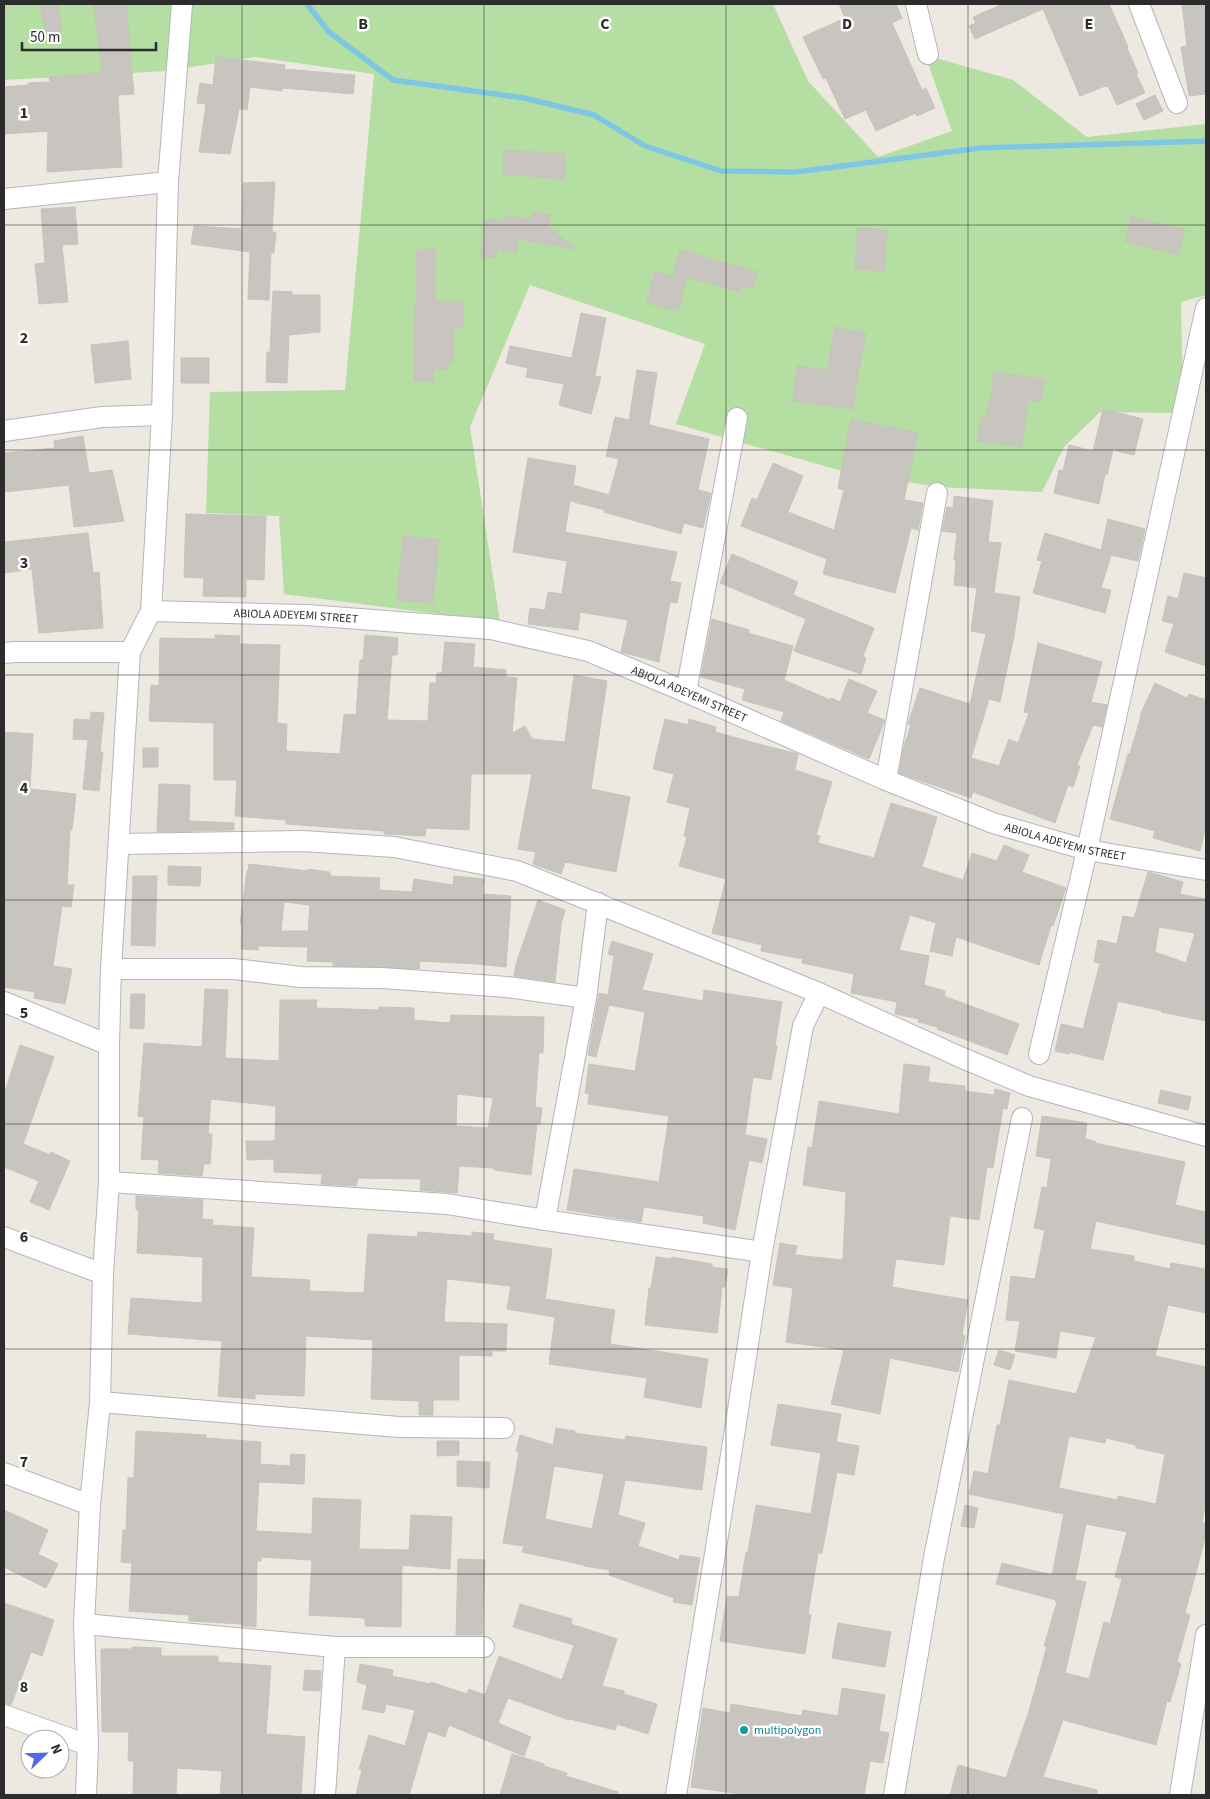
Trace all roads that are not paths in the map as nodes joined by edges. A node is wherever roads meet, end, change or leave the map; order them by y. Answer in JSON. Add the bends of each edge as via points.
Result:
{"nodes":[{"id":1,"x":182,"y":4,"type":"edge"},
{"id":2,"x":916,"y":4,"type":"edge"},
{"id":3,"x":1139,"y":4,"type":"edge"},
{"id":4,"x":928,"y":54,"type":"dead end"},
{"id":5,"x":1177,"y":102,"type":"dead end"},
{"id":6,"x":168,"y":182,"type":"junction"},
{"id":7,"x":4,"y":199,"type":"edge"},
{"id":8,"x":1206,"y":308,"type":"edge"},
{"id":9,"x":162,"y":415,"type":"junction"},
{"id":10,"x":737,"y":418,"type":"dead end"},
{"id":11,"x":4,"y":431,"type":"edge"},
{"id":12,"x":937,"y":493,"type":"dead end"},
{"id":13,"x":151,"y":611,"type":"junction"},
{"id":14,"x":130,"y":652,"type":"junction"},
{"id":15,"x":4,"y":653,"type":"edge"},
{"id":16,"x":686,"y":692,"type":"junction"},
{"id":17,"x":886,"y":780,"type":"junction"},
{"id":18,"x":120,"y":844,"type":"junction"},
{"id":19,"x":1087,"y":850,"type":"junction"},
{"id":20,"x":1206,"y":870,"type":"edge"},
{"id":21,"x":598,"y":903,"type":"junction"},
{"id":22,"x":111,"y":968,"type":"junction"},
{"id":23,"x":819,"y":993,"type":"junction"},
{"id":24,"x":586,"y":998,"type":"junction"},
{"id":25,"x":4,"y":1002,"type":"edge"},
{"id":26,"x":109,"y":1045,"type":"junction"},
{"id":27,"x":1039,"y":1054,"type":"dead end"},
{"id":28,"x":1022,"y":1118,"type":"dead end"},
{"id":29,"x":1206,"y":1136,"type":"edge"},
{"id":30,"x":110,"y":1182,"type":"junction"},
{"id":31,"x":545,"y":1220,"type":"junction"},
{"id":32,"x":4,"y":1237,"type":"edge"},
{"id":33,"x":762,"y":1252,"type":"junction"},
{"id":34,"x":103,"y":1274,"type":"junction"},
{"id":35,"x":100,"y":1402,"type":"junction"},
{"id":36,"x":504,"y":1428,"type":"dead end"},
{"id":37,"x":4,"y":1473,"type":"edge"},
{"id":38,"x":90,"y":1505,"type":"junction"},
{"id":39,"x":84,"y":1624,"type":"junction"},
{"id":40,"x":1206,"y":1635,"type":"edge"},
{"id":41,"x":484,"y":1647,"type":"dead end"},
{"id":42,"x":335,"y":1648,"type":"junction"},
{"id":43,"x":4,"y":1715,"type":"edge"},
{"id":44,"x":88,"y":1745,"type":"junction"},
{"id":45,"x":86,"y":1795,"type":"edge"},
{"id":46,"x":326,"y":1795,"type":"edge"},
{"id":47,"x":676,"y":1795,"type":"edge"},
{"id":48,"x":894,"y":1795,"type":"edge"},
{"id":49,"x":1180,"y":1795,"type":"edge"}],
"edges":[{"from":1,"to":6,"type":"street"},
{"from":2,"to":4,"type":"street"},
{"from":3,"to":5,"type":"street"},
{"from":6,"to":7,"type":"street"},
{"from":6,"to":9,"type":"street"},
{"from":8,"to":19,"type":"street"},
{"from":9,"to":11,"type":"street","via":[[102,418]]},
{"from":9,"to":13,"type":"street"},
{"from":10,"to":16,"type":"street"},
{"from":12,"to":17,"type":"street"},
{"from":13,"to":14,"type":"street"},
{"from":13,"to":16,"type":"street","name":"ABIOLA ADEYEMI STREET","via":[[307,615],[491,629],[588,651]]},
{"from":14,"to":15,"type":"street"},
{"from":14,"to":18,"type":"street"},
{"from":16,"to":17,"type":"street","name":"ABIOLA ADEYEMI STREET"},
{"from":17,"to":19,"type":"street","name":"ABIOLA ADEYEMI STREET","via":[[993,823]]},
{"from":18,"to":21,"type":"street","via":[[302,841],[394,847],[517,871]]},
{"from":18,"to":22,"type":"street"},
{"from":19,"to":20,"type":"street","name":"ABIOLA ADEYEMI STREET"},
{"from":19,"to":27,"type":"street"},
{"from":21,"to":23,"type":"street"},
{"from":21,"to":24,"type":"street"},
{"from":22,"to":24,"type":"street","via":[[234,969],[301,977],[382,978],[507,987]]},
{"from":22,"to":26,"type":"street"},
{"from":23,"to":29,"type":"street","via":[[1029,1086]]},
{"from":23,"to":33,"type":"street","via":[[803,1026]]},
{"from":24,"to":31,"type":"street"},
{"from":25,"to":26,"type":"street"},
{"from":26,"to":30,"type":"street"},
{"from":28,"to":48,"type":"street","via":[[934,1558]]},
{"from":30,"to":31,"type":"street","via":[[447,1204]]},
{"from":30,"to":34,"type":"street"},
{"from":31,"to":33,"type":"street"},
{"from":32,"to":34,"type":"street"},
{"from":33,"to":47,"type":"street"},
{"from":34,"to":35,"type":"street"},
{"from":35,"to":36,"type":"street","via":[[399,1427]]},
{"from":35,"to":38,"type":"street"},
{"from":37,"to":38,"type":"street"},
{"from":38,"to":39,"type":"street"},
{"from":39,"to":42,"type":"street"},
{"from":39,"to":44,"type":"street"},
{"from":40,"to":49,"type":"street"},
{"from":41,"to":42,"type":"street"},
{"from":42,"to":46,"type":"street"},
{"from":43,"to":44,"type":"street"},
{"from":44,"to":45,"type":"street"}]}
